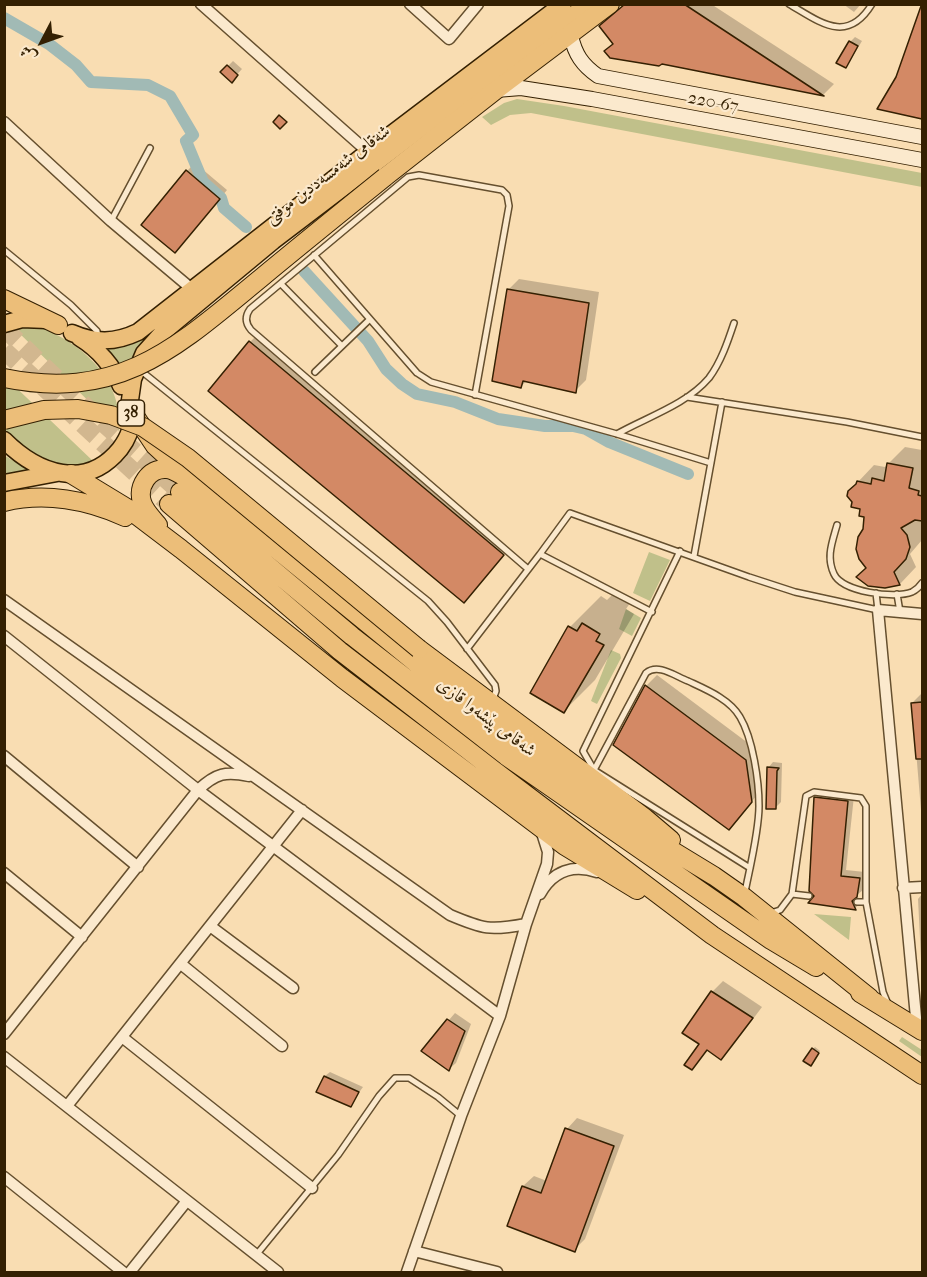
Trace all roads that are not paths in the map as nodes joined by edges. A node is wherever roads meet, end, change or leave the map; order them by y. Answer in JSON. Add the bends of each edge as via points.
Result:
{"nodes":[{"id":1,"x":201,"y":4,"type":"edge"},
{"id":2,"x":410,"y":4,"type":"edge"},
{"id":3,"x":478,"y":4,"type":"edge"},
{"id":4,"x":563,"y":4,"type":"edge"},
{"id":5,"x":588,"y":4,"type":"edge"},
{"id":6,"x":610,"y":4,"type":"edge"},
{"id":7,"x":789,"y":4,"type":"edge"},
{"id":8,"x":872,"y":4,"type":"edge"},
{"id":9,"x":571,"y":36,"type":"junction"},
{"id":10,"x":598,"y":76,"type":"junction"},
{"id":11,"x":496,"y":90,"type":"junction"},
{"id":12,"x":592,"y":99,"type":"junction"},
{"id":13,"x":4,"y":123,"type":"edge"},
{"id":14,"x":922,"y":137,"type":"edge"},
{"id":15,"x":150,"y":148,"type":"dead end"},
{"id":16,"x":368,"y":152,"type":"junction"},
{"id":17,"x":922,"y":160,"type":"edge"},
{"id":18,"x":111,"y":221,"type":"junction"},
{"id":19,"x":4,"y":250,"type":"edge"},
{"id":20,"x":314,"y":255,"type":"junction"},
{"id":21,"x":281,"y":284,"type":"junction"},
{"id":22,"x":193,"y":290,"type":"junction"},
{"id":23,"x":4,"y":299,"type":"edge"},
{"id":24,"x":370,"y":319,"type":"junction"},
{"id":25,"x":734,"y":323,"type":"dead end"},
{"id":26,"x":4,"y":324,"type":"edge"},
{"id":27,"x":65,"y":329,"type":"junction"},
{"id":28,"x":99,"y":341,"type":"junction"},
{"id":29,"x":342,"y":346,"type":"junction"},
{"id":30,"x":138,"y":368,"type":"junction"},
{"id":31,"x":315,"y":372,"type":"dead end"},
{"id":32,"x":4,"y":378,"type":"edge"},
{"id":33,"x":475,"y":395,"type":"junction"},
{"id":34,"x":687,"y":397,"type":"junction"},
{"id":35,"x":722,"y":402,"type":"junction"},
{"id":36,"x":129,"y":407,"type":"junction"},
{"id":37,"x":4,"y":420,"type":"edge"},
{"id":38,"x":617,"y":434,"type":"junction"},
{"id":39,"x":922,"y":437,"type":"edge"},
{"id":40,"x":4,"y":440,"type":"edge"},
{"id":41,"x":711,"y":463,"type":"junction"},
{"id":42,"x":64,"y":473,"type":"junction"},
{"id":43,"x":4,"y":483,"type":"edge"},
{"id":44,"x":181,"y":492,"type":"junction"},
{"id":45,"x":4,"y":502,"type":"edge"},
{"id":46,"x":837,"y":525,"type":"dead end"},
{"id":47,"x":181,"y":549,"type":"junction"},
{"id":48,"x":680,"y":551,"type":"junction"},
{"id":49,"x":540,"y":554,"type":"junction"},
{"id":50,"x":694,"y":556,"type":"junction"},
{"id":51,"x":205,"y":569,"type":"junction"},
{"id":52,"x":528,"y":569,"type":"junction"},
{"id":53,"x":922,"y":583,"type":"edge"},
{"id":54,"x":876,"y":592,"type":"junction"},
{"id":55,"x":897,"y":594,"type":"junction"},
{"id":56,"x":4,"y":600,"type":"edge"},
{"id":57,"x":878,"y":610,"type":"junction"},
{"id":58,"x":652,"y":612,"type":"junction"},
{"id":59,"x":900,"y":612,"type":"junction"},
{"id":60,"x":922,"y":614,"type":"edge"},
{"id":61,"x":4,"y":636,"type":"edge"},
{"id":62,"x":467,"y":649,"type":"junction"},
{"id":63,"x":490,"y":703,"type":"junction"},
{"id":64,"x":4,"y":756,"type":"edge"},
{"id":65,"x":596,"y":777,"type":"junction"},
{"id":66,"x":256,"y":778,"type":"junction"},
{"id":67,"x":198,"y":790,"type":"junction"},
{"id":68,"x":302,"y":810,"type":"junction"},
{"id":69,"x":534,"y":823,"type":"junction"},
{"id":70,"x":272,"y":846,"type":"junction"},
{"id":71,"x":138,"y":867,"type":"junction"},
{"id":72,"x":750,"y":868,"type":"junction"},
{"id":73,"x":4,"y":873,"type":"edge"},
{"id":74,"x":714,"y":876,"type":"junction"},
{"id":75,"x":616,"y":878,"type":"junction"},
{"id":76,"x":922,"y":887,"type":"edge"},
{"id":77,"x":903,"y":888,"type":"junction"},
{"id":78,"x":792,"y":894,"type":"junction"},
{"id":79,"x":808,"y":896,"type":"dead end"},
{"id":80,"x":744,"y":897,"type":"junction"},
{"id":81,"x":857,"y":902,"type":"dead end"},
{"id":82,"x":866,"y":902,"type":"junction"},
{"id":83,"x":765,"y":914,"type":"junction"},
{"id":84,"x":526,"y":924,"type":"junction"},
{"id":85,"x":210,"y":926,"type":"junction"},
{"id":86,"x":712,"y":935,"type":"junction"},
{"id":87,"x":82,"y":937,"type":"junction"},
{"id":88,"x":181,"y":964,"type":"junction"},
{"id":89,"x":292,"y":988,"type":"dead end"},
{"id":90,"x":870,"y":998,"type":"junction"},
{"id":91,"x":500,"y":1016,"type":"junction"},
{"id":92,"x":899,"y":1017,"type":"junction"},
{"id":93,"x":920,"y":1030,"type":"edge"},
{"id":94,"x":4,"y":1034,"type":"edge"},
{"id":95,"x":122,"y":1037,"type":"junction"},
{"id":96,"x":282,"y":1046,"type":"dead end"},
{"id":97,"x":4,"y":1057,"type":"edge"},
{"id":98,"x":922,"y":1075,"type":"edge"},
{"id":99,"x":67,"y":1107,"type":"junction"},
{"id":100,"x":461,"y":1116,"type":"junction"},
{"id":101,"x":6,"y":1180,"type":"edge"},
{"id":102,"x":312,"y":1188,"type":"junction"},
{"id":103,"x":186,"y":1202,"type":"junction"},
{"id":104,"x":414,"y":1251,"type":"junction"},
{"id":105,"x":256,"y":1256,"type":"junction"},
{"id":106,"x":123,"y":1272,"type":"edge"},
{"id":107,"x":130,"y":1272,"type":"edge"},
{"id":108,"x":278,"y":1272,"type":"edge"},
{"id":109,"x":406,"y":1272,"type":"edge"},
{"id":110,"x":497,"y":1272,"type":"edge"}],
"edges":[{"from":1,"to":16,"type":"street"},
{"from":2,"to":3,"type":"street","via":[[449,39]]},
{"from":4,"to":16,"type":"main road","name":"شەقامی شەمسەددین موفتی"},
{"from":5,"to":30,"type":"main road","name":"شەقامی شەمسەددین موفتی","via":[[273,241],[162,333],[144,353]]},
{"from":6,"to":9,"type":"highway"},
{"from":7,"to":8,"type":"lane","via":[[828,27],[843,27],[859,21]]},
{"from":9,"to":10,"type":"street","via":[[579,59]]},
{"from":9,"to":11,"type":"highway"},
{"from":10,"to":12,"type":"street","via":[[588,86]]},
{"from":10,"to":14,"type":"street","name":"220-67"},
{"from":11,"to":12,"type":"street","name":"220-67","via":[[521,88]]},
{"from":11,"to":32,"type":"highway","bridge":true,"via":[[191,335],[154,359],[116,375],[82,381],[47,383]]},
{"from":12,"to":17,"type":"street","name":"220-67"},
{"from":13,"to":18,"type":"street"},
{"from":15,"to":18,"type":"lane"},
{"from":16,"to":22,"type":"main road","name":"شەقامی شەمسەددین موفتی"},
{"from":18,"to":22,"type":"street"},
{"from":19,"to":28,"type":"lane","via":[[71,305],[97,332]]},
{"from":20,"to":21,"type":"lane"},
{"from":20,"to":24,"type":"lane"},
{"from":20,"to":33,"type":"lane","via":[[408,177],[505,192],[509,206]]},
{"from":21,"to":29,"type":"lane"},
{"from":21,"to":52,"type":"lane","via":[[250,309],[246,320],[249,327]]},
{"from":22,"to":28,"type":"main road","name":"شەقامی شەمسەددین موفتی","via":[[138,332],[124,339]]},
{"from":23,"to":27,"type":"highway","name":"شەقامی پێشەوا قازی"},
{"from":24,"to":29,"type":"lane"},
{"from":24,"to":33,"type":"lane","via":[[424,378]]},
{"from":25,"to":34,"type":"lane","via":[[714,369]]},
{"from":26,"to":27,"type":"main road","name":"شەقامی پێشەوا قازی","number":"38","via":[[33,318]]},
{"from":27,"to":28,"type":"main road","name":"شەقامی شەمسەددین موفتی"},
{"from":27,"to":36,"type":"main road","name":"شەقامی پێشەوا قازی","number":"38","via":[[88,343],[110,365]]},
{"from":29,"to":31,"type":"lane"},
{"from":30,"to":36,"type":"main road","name":"شەقامی شەمسەددین موفتی"},
{"from":30,"to":62,"type":"lane","via":[[428,601]]},
{"from":33,"to":38,"type":"lane"},
{"from":34,"to":35,"type":"lane"},
{"from":34,"to":38,"type":"lane"},
{"from":35,"to":39,"type":"lane"},
{"from":35,"to":41,"type":"lane"},
{"from":36,"to":42,"type":"main road","name":"شەقامی پێشەوا قازی","number":"38","via":[[131,427],[126,441],[111,459],[84,474]]},
{"from":36,"to":44,"type":"highway","name":"شەقامی پێشەوا قازی"},
{"from":37,"to":63,"type":"highway","bridge":true,"via":[[44,410],[78,409],[111,415],[143,427],[196,464]]},
{"from":38,"to":41,"type":"lane"},
{"from":40,"to":42,"type":"main road","name":"شەقامی پێشەوا قازی","via":[[32,463]]},
{"from":41,"to":50,"type":"lane"},
{"from":42,"to":43,"type":"main road","number":"38"},
{"from":42,"to":47,"type":"highway","name":"شەقامی پێشەوا قازی","via":[[127,508]]},
{"from":44,"to":47,"type":"highway","via":[[169,469],[160,469],[147,477],[140,492],[144,507]]},
{"from":44,"to":74,"type":"highway","name":"شەقامی پێشەوا قازی","via":[[487,721],[645,834]]},
{"from":44,"to":86,"type":"highway","name":"شەقامی پێشەوا قازی","via":[[340,651]]},
{"from":44,"to":90,"type":"highway","name":"شەقامی پێشەوا قازی","via":[[352,636],[506,756],[771,940]]},
{"from":45,"to":51,"type":"highway","via":[[48,498],[99,506],[140,525]]},
{"from":46,"to":54,"type":"lane","via":[[828,557],[835,577],[850,588]]},
{"from":47,"to":51,"type":"highway","name":"شەقامی پێشەوا قازی"},
{"from":48,"to":49,"type":"lane","via":[[570,513]]},
{"from":48,"to":50,"type":"lane"},
{"from":48,"to":58,"type":"lane"},
{"from":49,"to":52,"type":"lane"},
{"from":49,"to":58,"type":"lane"},
{"from":50,"to":57,"type":"lane","via":[[795,592]]},
{"from":51,"to":69,"type":"highway","name":"شەقامی پێشەوا قازی"},
{"from":52,"to":62,"type":"lane"},
{"from":53,"to":55,"type":"lane","via":[[911,592]]},
{"from":54,"to":55,"type":"lane"},
{"from":54,"to":57,"type":"lane"},
{"from":55,"to":59,"type":"lane"},
{"from":56,"to":66,"type":"street"},
{"from":57,"to":59,"type":"street"},
{"from":57,"to":77,"type":"street"},
{"from":58,"to":65,"type":"lane","via":[[583,751]]},
{"from":59,"to":60,"type":"street"},
{"from":61,"to":67,"type":"street"},
{"from":62,"to":63,"type":"lane","via":[[495,685]]},
{"from":63,"to":65,"type":"highway"},
{"from":64,"to":71,"type":"street"},
{"from":65,"to":72,"type":"lane"},
{"from":65,"to":72,"type":"lane","via":[[650,669],[667,672],[717,695],[740,715],[752,752],[759,807]]},
{"from":65,"to":74,"type":"highway"},
{"from":66,"to":67,"type":"street","via":[[223,774],[211,778]]},
{"from":66,"to":68,"type":"street"},
{"from":67,"to":70,"type":"street"},
{"from":67,"to":71,"type":"street"},
{"from":68,"to":70,"type":"street"},
{"from":68,"to":84,"type":"street","via":[[450,915],[475,926],[497,929]]},
{"from":69,"to":75,"type":"highway","name":"شەقامی پێشەوا قازی"},
{"from":69,"to":84,"type":"street","via":[[545,837],[548,852]]},
{"from":70,"to":85,"type":"street"},
{"from":70,"to":91,"type":"street"},
{"from":71,"to":87,"type":"street"},
{"from":72,"to":80,"type":"lane"},
{"from":73,"to":87,"type":"street"},
{"from":74,"to":80,"type":"highway","name":"شەقامی پێشەوا قازی"},
{"from":75,"to":84,"type":"street","via":[[576,867],[560,872],[542,890]]},
{"from":75,"to":86,"type":"highway","name":"شەقامی پێشەوا قازی"},
{"from":76,"to":77,"type":"street"},
{"from":77,"to":93,"type":"street"},
{"from":78,"to":79,"type":"lane"},
{"from":78,"to":82,"type":"lane","via":[[805,798],[814,792],[858,797],[865,803]]},
{"from":78,"to":83,"type":"lane","via":[[780,910]]},
{"from":80,"to":83,"type":"highway","name":"شەقامی پێشەوا قازی"},
{"from":81,"to":82,"type":"lane"},
{"from":82,"to":92,"type":"lane","via":[[883,992]]},
{"from":83,"to":90,"type":"highway","name":"شەقامی پێشەوا قازی"},
{"from":84,"to":91,"type":"street"},
{"from":85,"to":88,"type":"street"},
{"from":85,"to":89,"type":"street"},
{"from":86,"to":98,"type":"highway","name":"شەقامی پێشەوا قازی"},
{"from":87,"to":94,"type":"street"},
{"from":88,"to":95,"type":"street"},
{"from":88,"to":96,"type":"street"},
{"from":90,"to":92,"type":"highway","name":"شەقامی پێشەوا قازی"},
{"from":91,"to":100,"type":"street"},
{"from":92,"to":93,"type":"highway","name":"شەقامی پێشەوا قازی"},
{"from":95,"to":99,"type":"street"},
{"from":95,"to":102,"type":"street"},
{"from":97,"to":99,"type":"street"},
{"from":99,"to":103,"type":"street"},
{"from":100,"to":102,"type":"lane","via":[[409,1078],[395,1078]]},
{"from":100,"to":104,"type":"street"},
{"from":101,"to":106,"type":"street"},
{"from":102,"to":105,"type":"lane"},
{"from":103,"to":105,"type":"street"},
{"from":103,"to":107,"type":"street"},
{"from":104,"to":109,"type":"street"},
{"from":104,"to":110,"type":"street"},
{"from":105,"to":108,"type":"street"}]}
